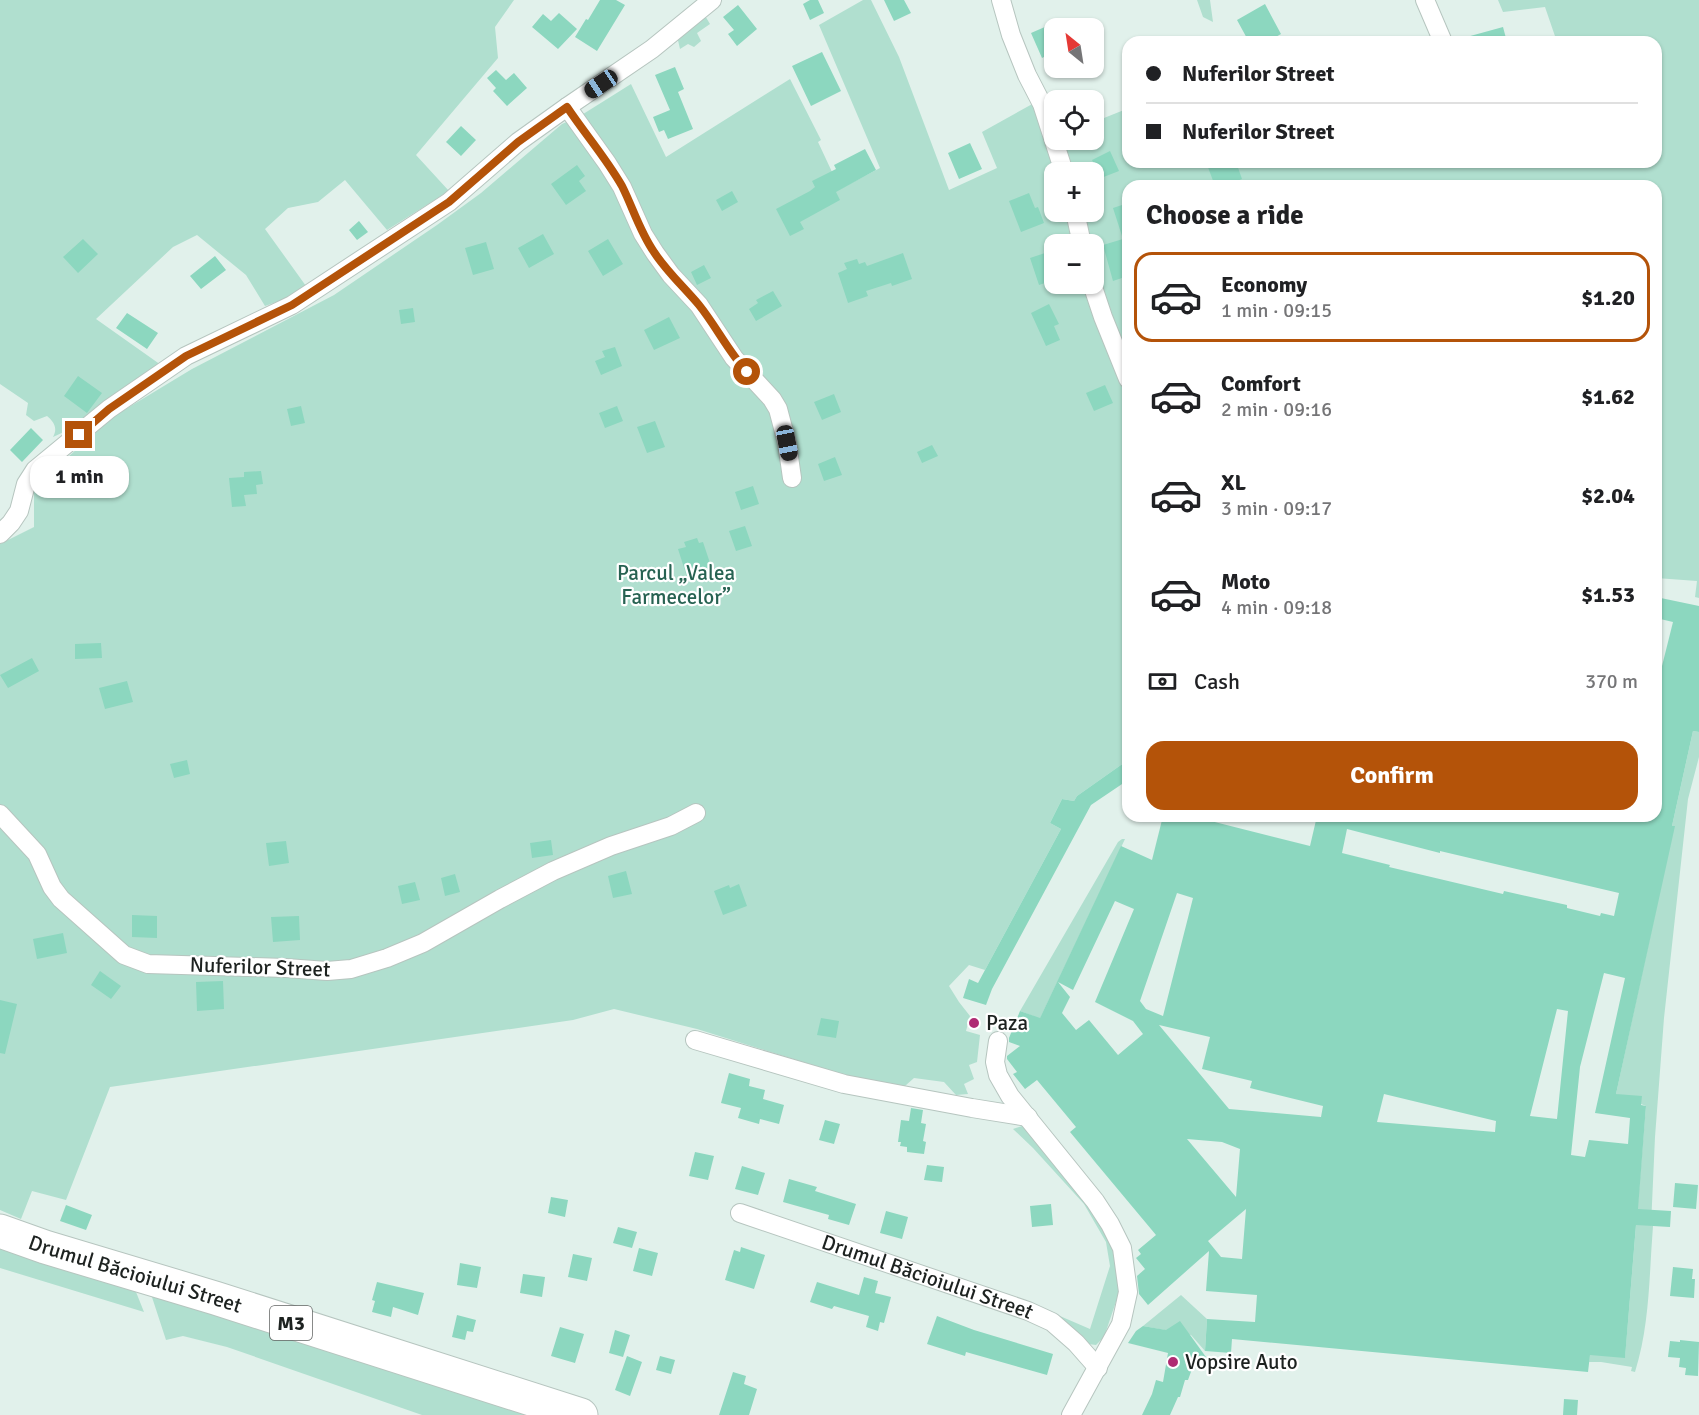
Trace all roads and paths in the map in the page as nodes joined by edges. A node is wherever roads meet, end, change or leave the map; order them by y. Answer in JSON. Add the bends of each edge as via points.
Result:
{"nodes":[{"id":1,"x":712,"y":0,"type":"edge"},
{"id":2,"x":1001,"y":0,"type":"edge"},
{"id":3,"x":1425,"y":0,"type":"edge"},
{"id":4,"x":1440,"y":36,"type":"edge"},
{"id":5,"x":567,"y":107,"type":"junction"},
{"id":6,"x":1061,"y":162,"type":"edge"},
{"id":7,"x":1095,"y":294,"type":"edge"},
{"id":8,"x":1122,"y":365,"type":"edge"},
{"id":9,"x":792,"y":478,"type":"dead end"},
{"id":10,"x":0,"y":534,"type":"edge"},
{"id":11,"x":696,"y":813,"type":"dead end"},
{"id":12,"x":0,"y":814,"type":"edge"},
{"id":13,"x":695,"y":1040,"type":"dead end"},
{"id":14,"x":998,"y":1041,"type":"dead end"},
{"id":15,"x":1028,"y":1117,"type":"junction"},
{"id":16,"x":740,"y":1213,"type":"dead end"},
{"id":17,"x":0,"y":1231,"type":"edge"},
{"id":18,"x":1098,"y":1368,"type":"junction"},
{"id":19,"x":581,"y":1415,"type":"edge"},
{"id":20,"x":1071,"y":1415,"type":"edge"}],
"edges":[{"from":1,"to":5,"type":"street","via":[[652,49]]},
{"from":2,"to":6,"type":"street"},
{"from":3,"to":4,"type":"street"},
{"from":5,"to":9,"type":"street","via":[[617,179],[655,253],[699,305],[734,358],[772,399],[787,443]]},
{"from":5,"to":10,"type":"street","via":[[518,142],[449,202],[355,265],[292,305],[186,356],[109,409],[35,470],[19,511]]},
{"from":7,"to":8,"type":"street"},
{"from":11,"to":12,"type":"street","name":"Nuferilor Street","via":[[553,871],[423,943],[351,969],[327,971],[148,964],[124,955],[61,899],[37,854]]},
{"from":13,"to":15,"type":"street","via":[[844,1084]]},
{"from":14,"to":15,"type":"street","via":[[998,1075]]},
{"from":15,"to":18,"type":"street","via":[[1095,1201],[1122,1248],[1128,1292],[1121,1324]]},
{"from":16,"to":18,"type":"street","name":"Drumul Băcioiului Street","via":[[1028,1311],[1052,1322]]},
{"from":17,"to":19,"type":"highway","name":"Drumul Băcioiului Street","number":"M3"},
{"from":18,"to":20,"type":"street"}]}
